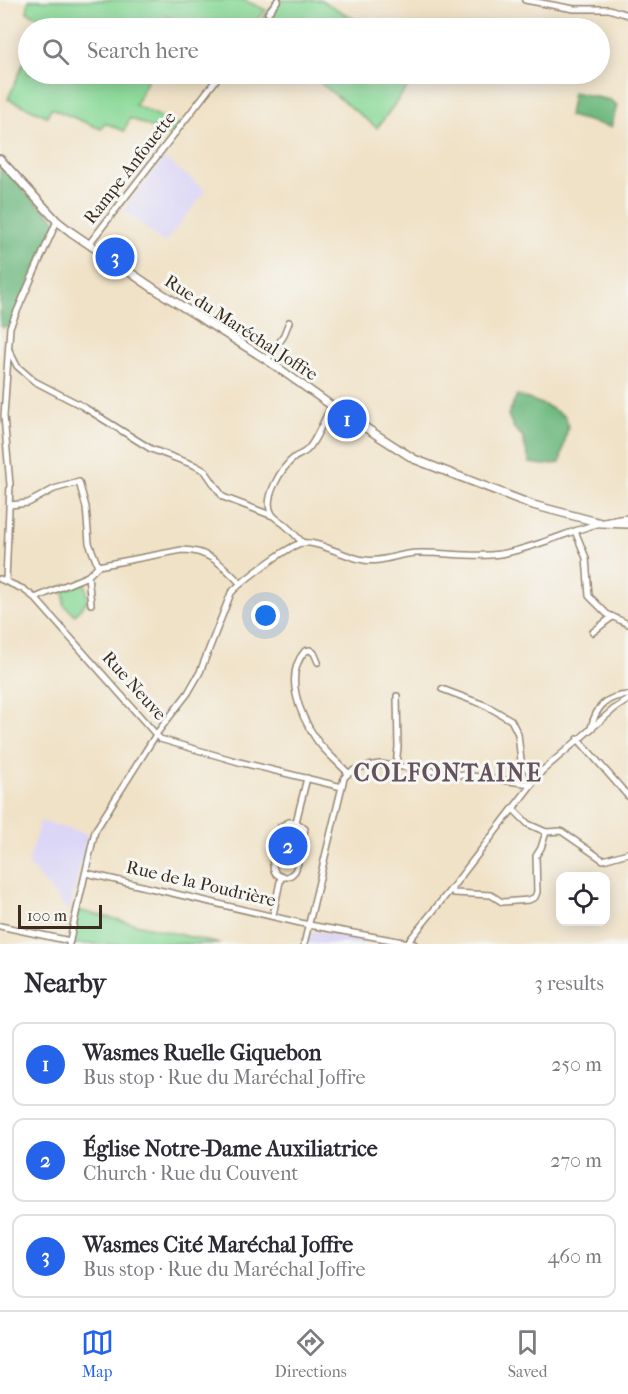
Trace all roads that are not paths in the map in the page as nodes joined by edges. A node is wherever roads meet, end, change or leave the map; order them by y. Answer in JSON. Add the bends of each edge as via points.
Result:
{"nodes":[{"id":1,"x":278,"y":0,"type":"edge"},
{"id":2,"x":525,"y":0,"type":"edge"},
{"id":3,"x":268,"y":12,"type":"dead end"},
{"id":4,"x":628,"y":15,"type":"edge"},
{"id":5,"x":213,"y":84,"type":"edge"},
{"id":6,"x":0,"y":159,"type":"edge"},
{"id":7,"x":57,"y":220,"type":"junction"},
{"id":8,"x":89,"y":244,"type":"junction"},
{"id":9,"x":289,"y":322,"type":"dead end"},
{"id":10,"x":0,"y":334,"type":"edge"},
{"id":11,"x":8,"y":338,"type":"junction"},
{"id":12,"x":7,"y":346,"type":"junction"},
{"id":13,"x":267,"y":360,"type":"junction"},
{"id":14,"x":332,"y":406,"type":"junction"},
{"id":15,"x":0,"y":484,"type":"edge"},
{"id":16,"x":10,"y":485,"type":"junction"},
{"id":17,"x":10,"y":505,"type":"junction"},
{"id":18,"x":273,"y":516,"type":"junction"},
{"id":19,"x":628,"y":518,"type":"edge"},
{"id":20,"x":601,"y":523,"type":"junction"},
{"id":21,"x":628,"y":524,"type":"edge"},
{"id":22,"x":575,"y":531,"type":"junction"},
{"id":23,"x":303,"y":543,"type":"junction"},
{"id":24,"x":98,"y":566,"type":"junction"},
{"id":25,"x":88,"y":576,"type":"junction"},
{"id":26,"x":3,"y":580,"type":"edge"},
{"id":27,"x":240,"y":583,"type":"junction"},
{"id":28,"x":35,"y":598,"type":"junction"},
{"id":29,"x":91,"y":604,"type":"dead end"},
{"id":30,"x":612,"y":617,"type":"junction"},
{"id":31,"x":628,"y":624,"type":"edge"},
{"id":32,"x":593,"y":632,"type":"dead end"},
{"id":33,"x":318,"y":662,"type":"dead end"},
{"id":34,"x":442,"y":689,"type":"dead end"},
{"id":35,"x":628,"y":695,"type":"edge"},
{"id":36,"x":397,"y":696,"type":"dead end"},
{"id":37,"x":628,"y":700,"type":"edge"},
{"id":38,"x":591,"y":728,"type":"junction"},
{"id":39,"x":157,"y":733,"type":"junction"},
{"id":40,"x":578,"y":739,"type":"junction"},
{"id":41,"x":396,"y":765,"type":"junction"},
{"id":42,"x":348,"y":773,"type":"junction"},
{"id":43,"x":307,"y":778,"type":"junction"},
{"id":44,"x":533,"y":782,"type":"junction"},
{"id":45,"x":342,"y":787,"type":"junction"},
{"id":46,"x":628,"y":796,"type":"edge"},
{"id":47,"x":513,"y":809,"type":"junction"},
{"id":48,"x":296,"y":822,"type":"junction"},
{"id":49,"x":546,"y":832,"type":"junction"},
{"id":50,"x":628,"y":854,"type":"edge"},
{"id":51,"x":86,"y":873,"type":"junction"},
{"id":52,"x":281,"y":877,"type":"junction"},
{"id":53,"x":452,"y":889,"type":"junction"},
{"id":54,"x":273,"y":915,"type":"junction"},
{"id":55,"x":309,"y":925,"type":"junction"},
{"id":56,"x":0,"y":926,"type":"edge"},
{"id":57,"x":70,"y":942,"type":"edge"},
{"id":58,"x":411,"y":943,"type":"edge"},
{"id":59,"x":304,"y":944,"type":"edge"}],
"edges":[{"from":1,"to":3,"type":"street"},
{"from":2,"to":4,"type":"street","via":[[574,9],[593,6]]},
{"from":5,"to":8,"type":"street","name":"Rampe Anfouette"},
{"from":6,"to":7,"type":"street","name":"Rue du Maréchal Joffre"},
{"from":7,"to":8,"type":"street","name":"Rue du Maréchal Joffre"},
{"from":7,"to":11,"type":"street"},
{"from":8,"to":13,"type":"street","name":"Rue du Maréchal Joffre"},
{"from":9,"to":13,"type":"street"},
{"from":10,"to":11,"type":"street"},
{"from":11,"to":12,"type":"street"},
{"from":12,"to":16,"type":"street","via":[[9,373],[4,416]]},
{"from":12,"to":18,"type":"street","via":[[17,366],[34,381],[151,449],[205,471],[223,497]]},
{"from":13,"to":14,"type":"street","name":"Rue du Maréchal Joffre"},
{"from":14,"to":18,"type":"street","via":[[316,439],[276,481],[271,495]]},
{"from":14,"to":20,"type":"street","name":"Rue du Maréchal Joffre","via":[[414,459],[533,505]]},
{"from":15,"to":16,"type":"street"},
{"from":16,"to":17,"type":"street"},
{"from":17,"to":24,"type":"street","via":[[79,482],[89,543]]},
{"from":17,"to":26,"type":"street"},
{"from":18,"to":23,"type":"street"},
{"from":19,"to":20,"type":"street"},
{"from":20,"to":21,"type":"street","name":"Rue du Maréchal Joffre"},
{"from":20,"to":22,"type":"street"},
{"from":22,"to":23,"type":"street","via":[[500,554],[407,553],[379,561],[347,557]]},
{"from":22,"to":30,"type":"street","via":[[586,558],[589,596]]},
{"from":23,"to":27,"type":"street"},
{"from":24,"to":25,"type":"street"},
{"from":24,"to":27,"type":"street","via":[[168,551],[196,550],[221,564]]},
{"from":25,"to":28,"type":"street"},
{"from":25,"to":29,"type":"street"},
{"from":26,"to":28,"type":"street","name":"Rue Neuve"},
{"from":27,"to":39,"type":"street","via":[[231,593],[200,672]]},
{"from":28,"to":39,"type":"street","name":"Rue Neuve"},
{"from":30,"to":31,"type":"street"},
{"from":30,"to":32,"type":"street"},
{"from":33,"to":42,"type":"street","via":[[310,650],[300,656],[295,673],[297,702],[316,739]]},
{"from":34,"to":44,"type":"street","via":[[511,720],[518,734],[521,761]]},
{"from":35,"to":38,"type":"street","via":[[613,697],[601,705]]},
{"from":36,"to":41,"type":"street"},
{"from":37,"to":38,"type":"street"},
{"from":38,"to":40,"type":"street"},
{"from":39,"to":43,"type":"street","name":"Rue Neuve","via":[[160,739]]},
{"from":39,"to":51,"type":"street","via":[[95,831]]},
{"from":40,"to":44,"type":"street"},
{"from":40,"to":46,"type":"street"},
{"from":41,"to":42,"type":"street","via":[[363,766]]},
{"from":41,"to":44,"type":"street"},
{"from":42,"to":45,"type":"street"},
{"from":43,"to":45,"type":"street","name":"Rue Neuve"},
{"from":43,"to":48,"type":"street"},
{"from":44,"to":47,"type":"street"},
{"from":45,"to":55,"type":"street"},
{"from":47,"to":49,"type":"street","via":[[528,824]]},
{"from":47,"to":53,"type":"street"},
{"from":48,"to":52,"type":"street","via":[[305,829],[295,871]]},
{"from":48,"to":52,"type":"street","via":[[281,826],[271,865]]},
{"from":49,"to":50,"type":"street","via":[[561,831],[603,860]]},
{"from":49,"to":53,"type":"street","via":[[536,856],[535,897],[502,902],[491,895],[454,893]]},
{"from":51,"to":54,"type":"street","name":"Rue de la Poudrière"},
{"from":51,"to":57,"type":"street"},
{"from":52,"to":54,"type":"street"},
{"from":53,"to":58,"type":"street"},
{"from":54,"to":55,"type":"street","name":"Rue de la Poudrière"},
{"from":55,"to":58,"type":"street","name":"Rue de la Poudrière"},
{"from":55,"to":59,"type":"street"},
{"from":56,"to":57,"type":"street"}]}
